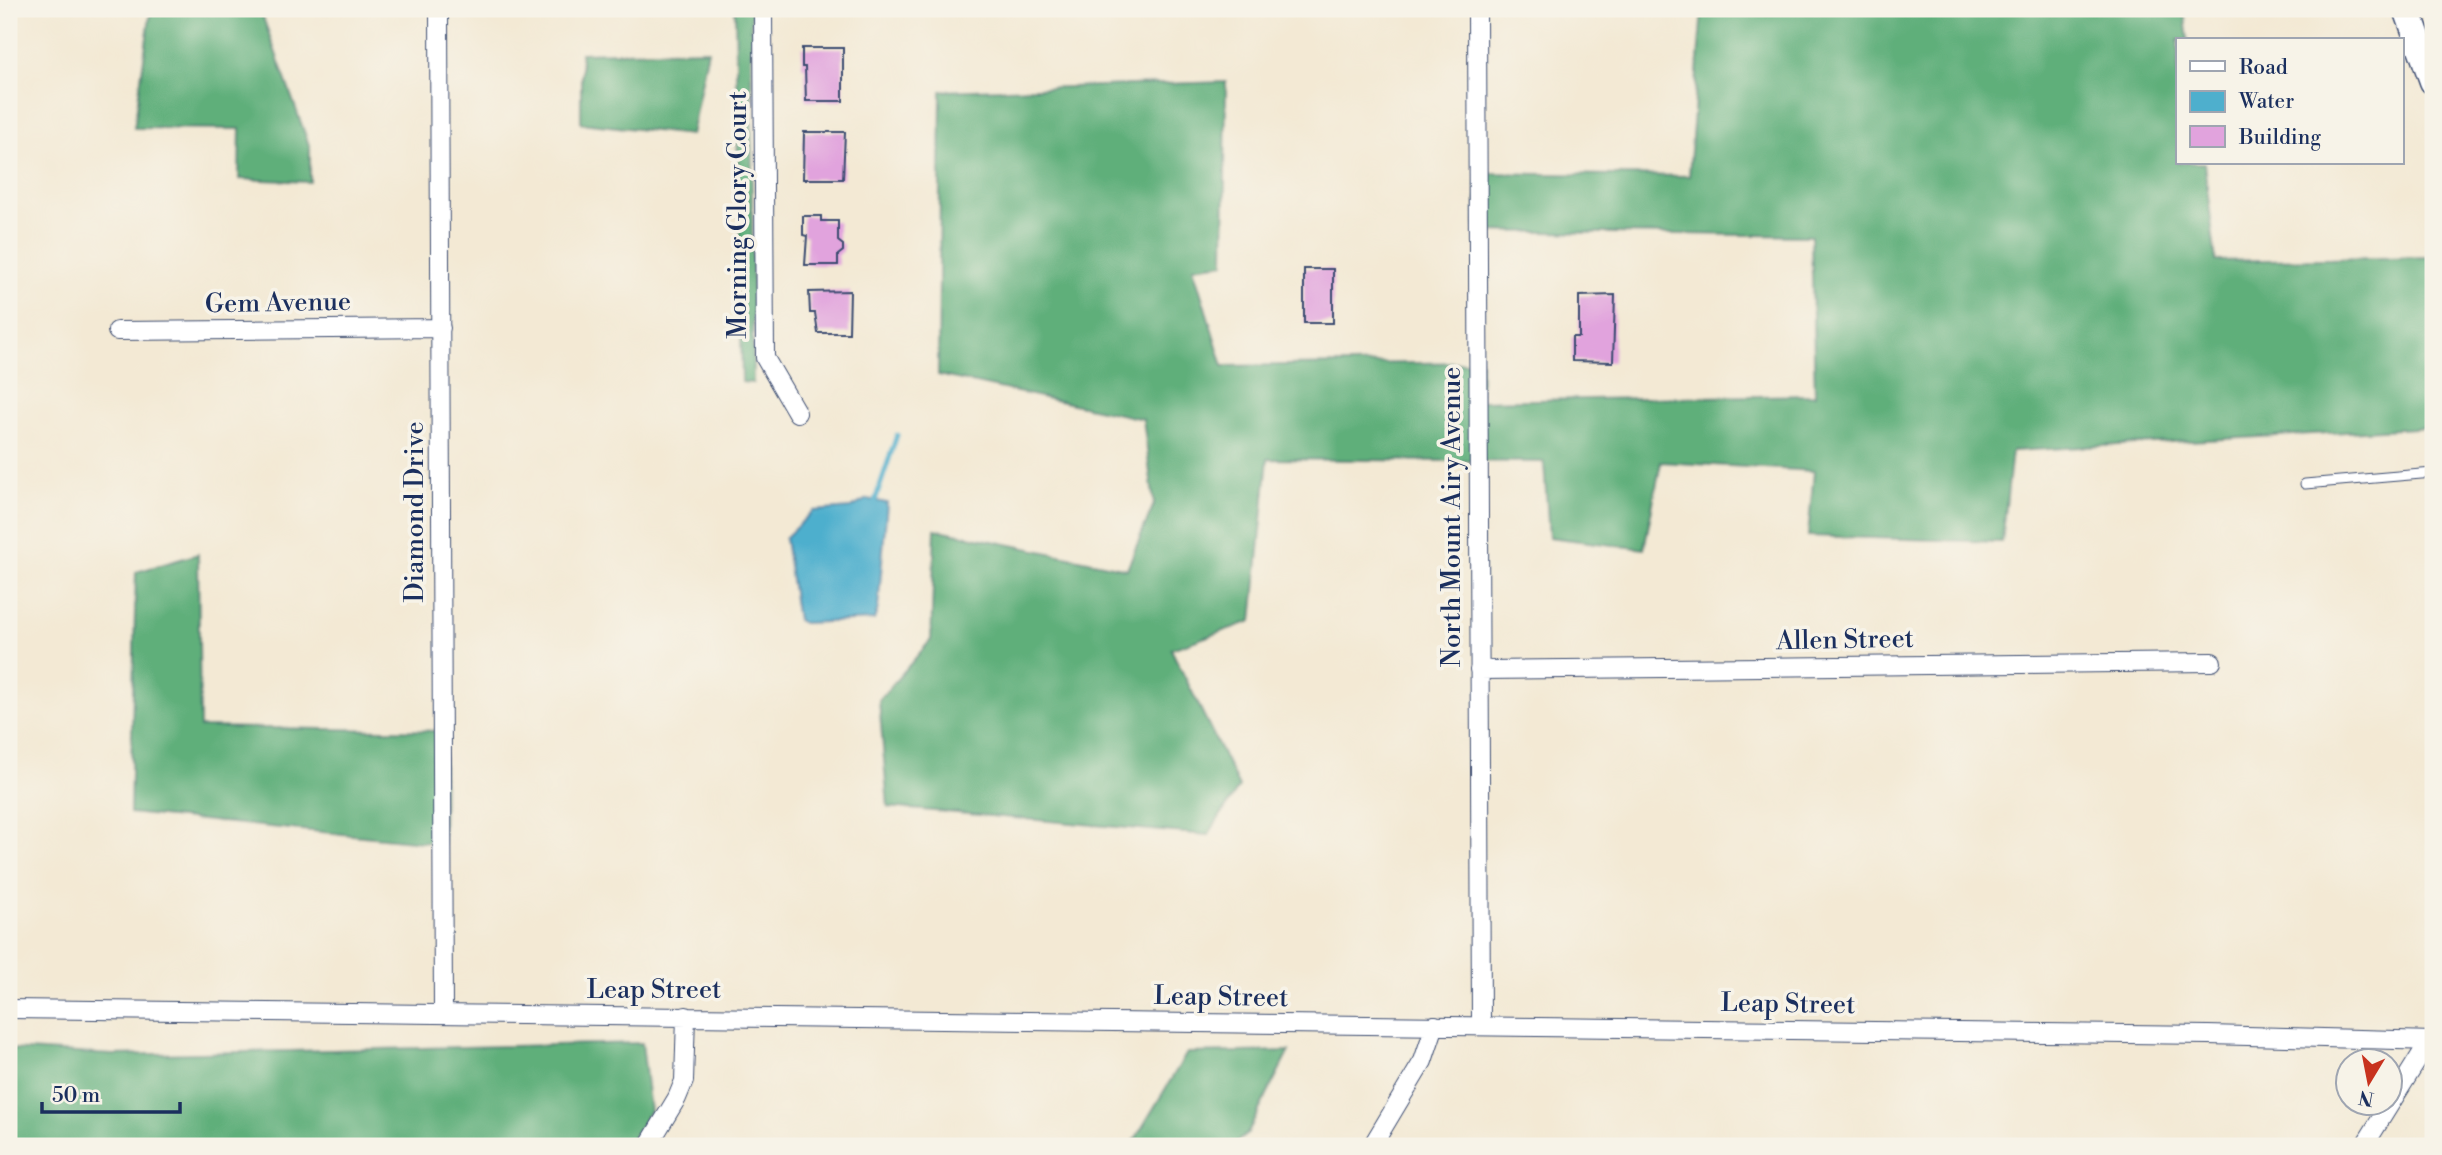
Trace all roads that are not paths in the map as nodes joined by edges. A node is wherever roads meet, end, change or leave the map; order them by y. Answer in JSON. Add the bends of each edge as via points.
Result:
{"nodes":[{"id":1,"x":439,"y":9,"type":"edge"},
{"id":2,"x":763,"y":9,"type":"edge"},
{"id":3,"x":1477,"y":9,"type":"edge"},
{"id":4,"x":2407,"y":9,"type":"edge"},
{"id":5,"x":2433,"y":81,"type":"edge"},
{"id":6,"x":441,"y":328,"type":"junction"},
{"id":7,"x":117,"y":331,"type":"dead end"},
{"id":8,"x":797,"y":413,"type":"dead end"},
{"id":9,"x":2433,"y":473,"type":"edge"},
{"id":10,"x":2305,"y":484,"type":"dead end"},
{"id":11,"x":2212,"y":662,"type":"dead end"},
{"id":12,"x":1479,"y":670,"type":"junction"},
{"id":13,"x":9,"y":1009,"type":"edge"},
{"id":14,"x":443,"y":1014,"type":"junction"},
{"id":15,"x":686,"y":1016,"type":"junction"},
{"id":16,"x":1435,"y":1025,"type":"junction"},
{"id":17,"x":1480,"y":1026,"type":"junction"},
{"id":18,"x":2432,"y":1041,"type":"edge"},
{"id":19,"x":648,"y":1146,"type":"edge"},
{"id":20,"x":1372,"y":1146,"type":"edge"},
{"id":21,"x":2364,"y":1146,"type":"edge"}],
"edges":[{"from":1,"to":6,"type":"street","name":"Diamond Drive"},
{"from":2,"to":8,"type":"street","name":"Morning Glory Court","via":[[765,358]]},
{"from":3,"to":12,"type":"street","name":"North Mount Airy Avenue"},
{"from":4,"to":5,"type":"main road"},
{"from":6,"to":7,"type":"street","name":"Gem Avenue"},
{"from":6,"to":14,"type":"street","name":"Diamond Drive"},
{"from":9,"to":10,"type":"lane"},
{"from":11,"to":12,"type":"street","name":"Allen Street"},
{"from":12,"to":17,"type":"street","name":"North Mount Airy Avenue"},
{"from":13,"to":14,"type":"street","name":"Leap Street"},
{"from":14,"to":15,"type":"street","name":"Leap Street"},
{"from":15,"to":16,"type":"street","name":"Leap Street"},
{"from":15,"to":19,"type":"street","via":[[684,1081]]},
{"from":16,"to":17,"type":"street","name":"Leap Street"},
{"from":16,"to":20,"type":"street","via":[[1423,1061]]},
{"from":17,"to":18,"type":"street","name":"Leap Street"},
{"from":18,"to":21,"type":"street"}]}
